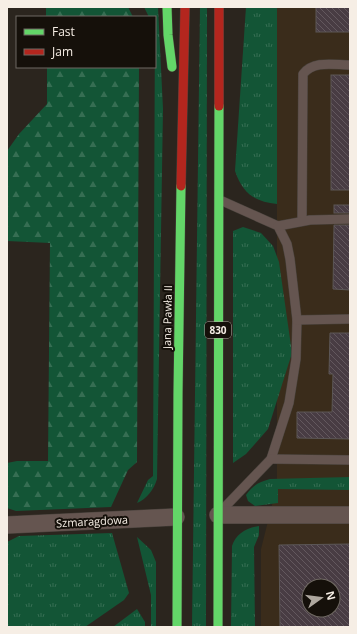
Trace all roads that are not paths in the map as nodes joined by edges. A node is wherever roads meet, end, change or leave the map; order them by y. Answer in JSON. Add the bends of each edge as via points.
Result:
{"nodes":[{"id":1,"x":167,"y":7,"type":"edge"},
{"id":2,"x":185,"y":7,"type":"edge"},
{"id":3,"x":219,"y":7,"type":"edge"},
{"id":4,"x":350,"y":65,"type":"edge"},
{"id":5,"x":172,"y":73,"type":"dead end"},
{"id":6,"x":174,"y":89,"type":"dead end"},
{"id":7,"x":181,"y":150,"type":"junction"},
{"id":8,"x":218,"y":199,"type":"junction"},
{"id":9,"x":350,"y":219,"type":"edge"},
{"id":10,"x":302,"y":221,"type":"junction"},
{"id":11,"x":278,"y":226,"type":"junction"},
{"id":12,"x":350,"y":319,"type":"edge"},
{"id":13,"x":297,"y":320,"type":"junction"},
{"id":14,"x":271,"y":459,"type":"junction"},
{"id":15,"x":350,"y":460,"type":"edge"},
{"id":16,"x":218,"y":515,"type":"junction"},
{"id":17,"x":350,"y":515,"type":"edge"},
{"id":18,"x":176,"y":517,"type":"junction"},
{"id":19,"x":7,"y":525,"type":"edge"},
{"id":20,"x":177,"y":627,"type":"edge"},
{"id":21,"x":218,"y":627,"type":"edge"}],
"edges":[{"from":1,"to":5,"type":"main road"},
{"from":2,"to":7,"type":"main road","name":"Jana Pawła II"},
{"from":3,"to":8,"type":"main road","number":"830"},
{"from":4,"to":10,"type":"lane","via":[[316,65],[308,68],[303,74]]},
{"from":6,"to":7,"type":"main road"},
{"from":7,"to":18,"type":"main road","name":"Jana Pawła II"},
{"from":8,"to":11,"type":"lane"},
{"from":8,"to":16,"type":"main road","number":"830"},
{"from":9,"to":10,"type":"lane"},
{"from":10,"to":11,"type":"lane"},
{"from":11,"to":13,"type":"lane","via":[[287,244]]},
{"from":12,"to":13,"type":"lane"},
{"from":13,"to":14,"type":"lane","via":[[296,359],[289,403]]},
{"from":14,"to":15,"type":"lane"},
{"from":14,"to":16,"type":"lane"},
{"from":16,"to":17,"type":"street"},
{"from":16,"to":21,"type":"main road","number":"830"},
{"from":18,"to":19,"type":"street","name":"Szmaragdowa"},
{"from":18,"to":20,"type":"main road","name":"Jana Pawła II"}]}
